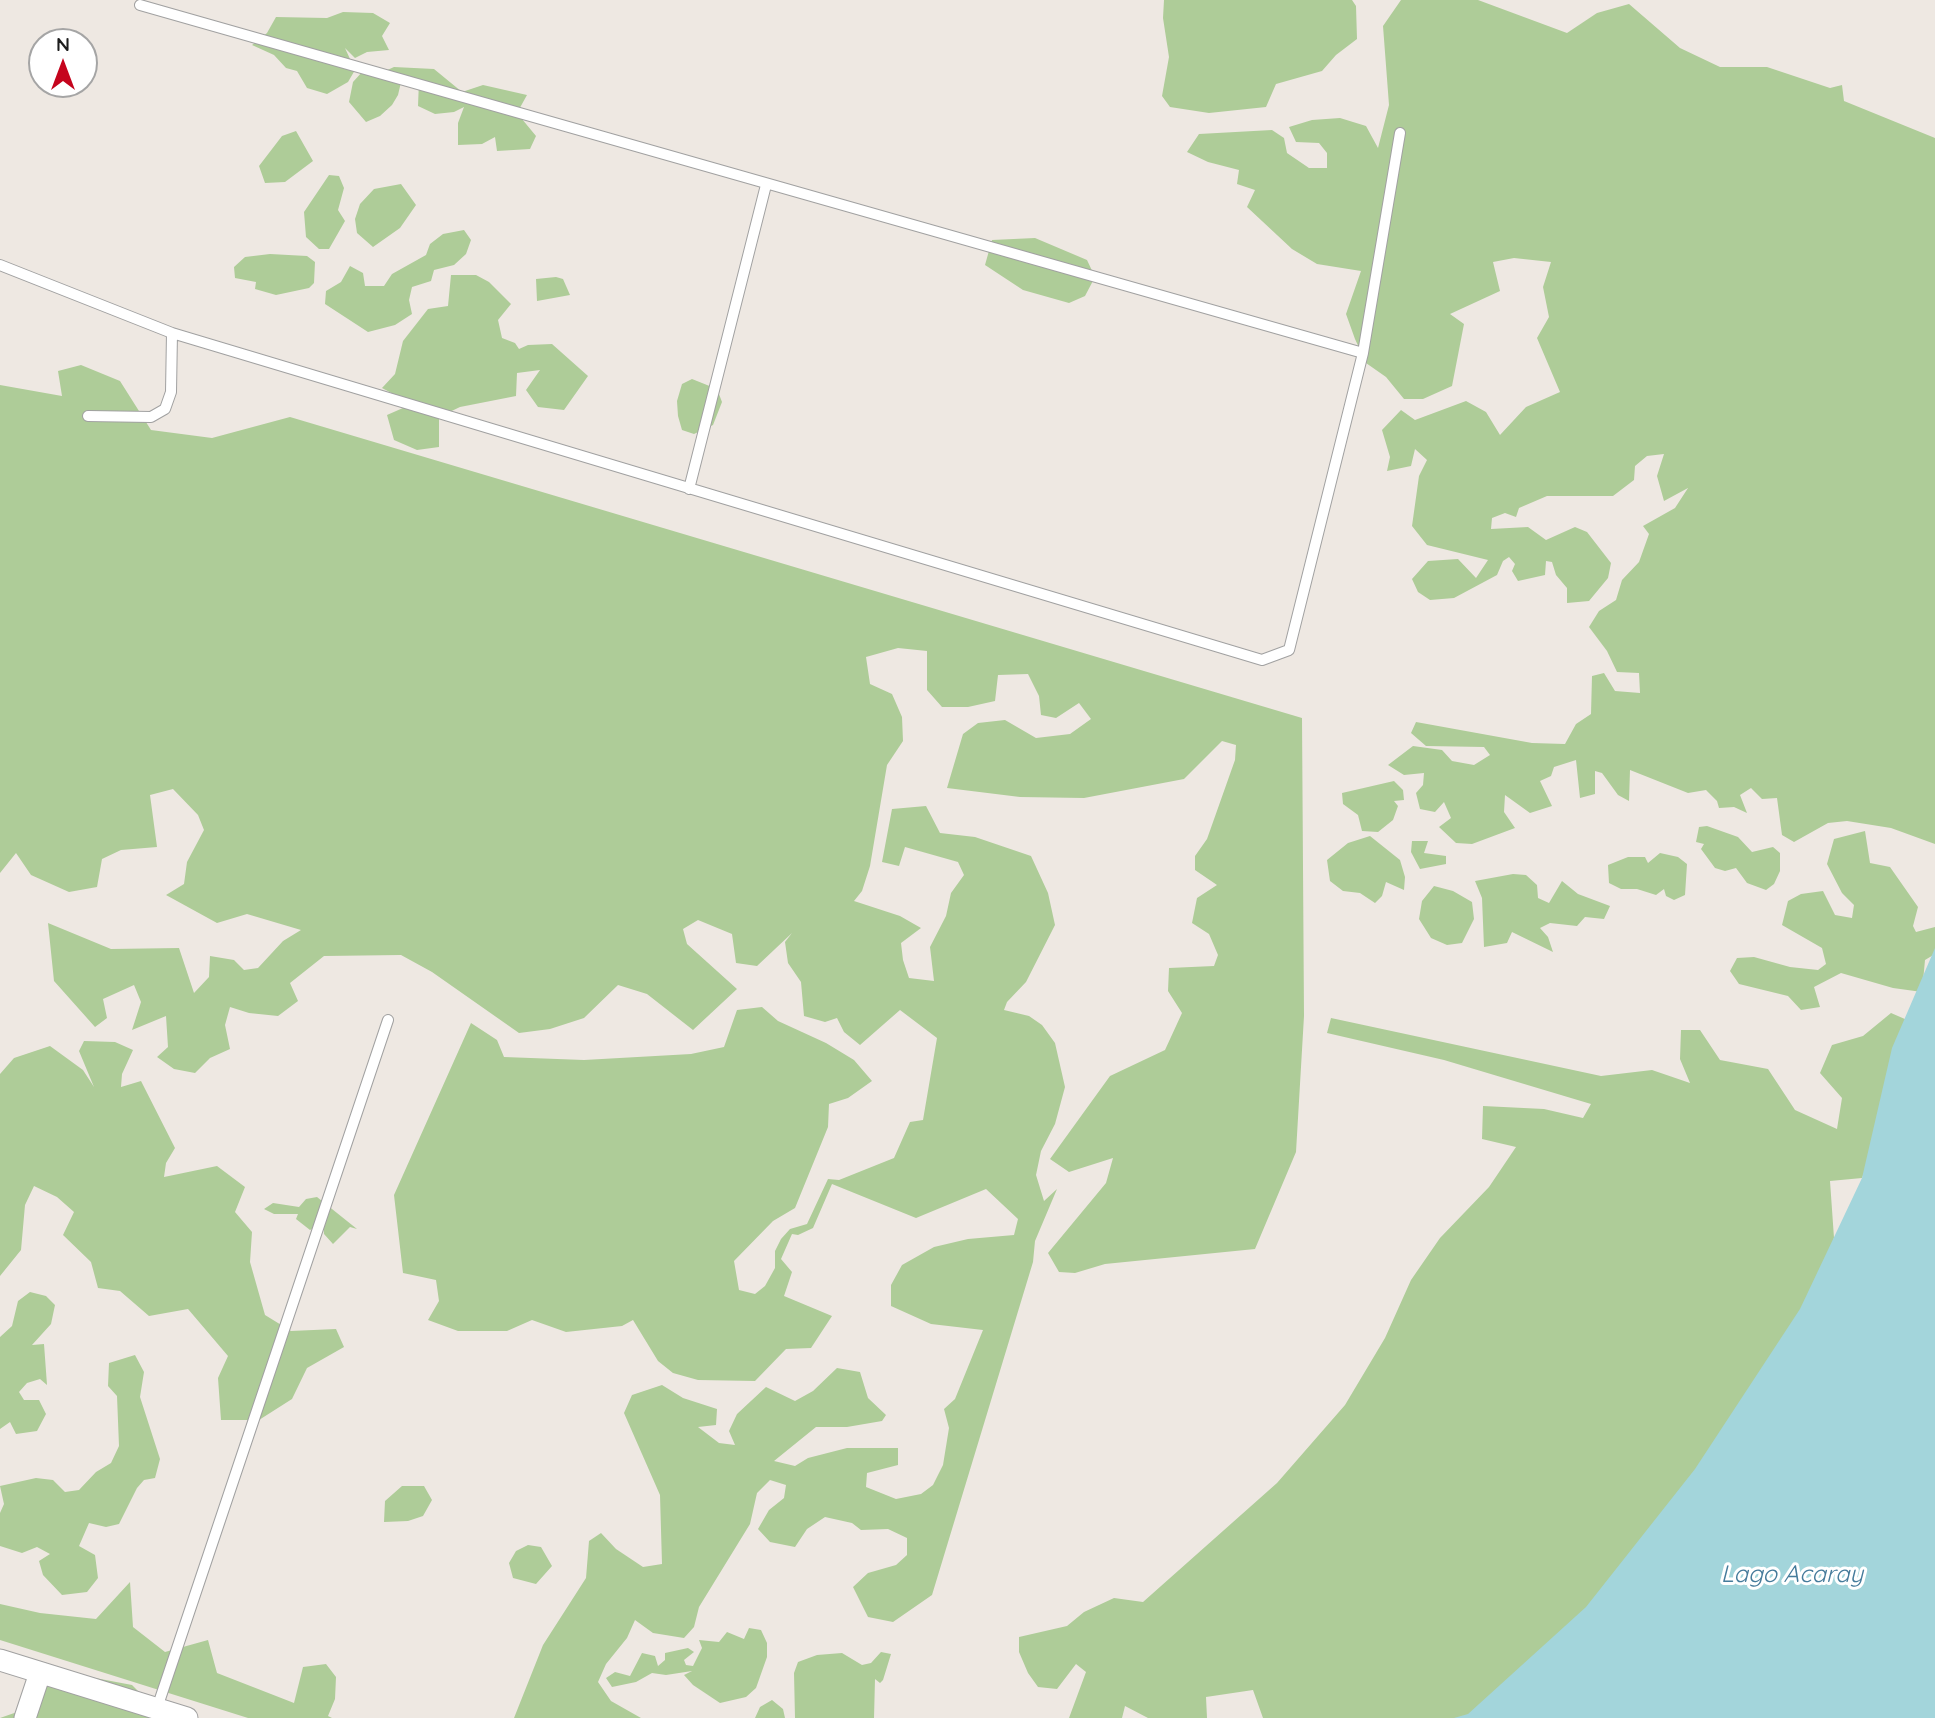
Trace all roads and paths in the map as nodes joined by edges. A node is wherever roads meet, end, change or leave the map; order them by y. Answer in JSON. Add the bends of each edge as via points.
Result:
{"nodes":[{"id":1,"x":140,"y":5,"type":"dead end"},
{"id":2,"x":1400,"y":133,"type":"dead end"},
{"id":3,"x":766,"y":185,"type":"junction"},
{"id":4,"x":0,"y":264,"type":"edge"},
{"id":5,"x":172,"y":333,"type":"junction"},
{"id":6,"x":1363,"y":353,"type":"junction"},
{"id":7,"x":88,"y":416,"type":"dead end"},
{"id":8,"x":688,"y":489,"type":"junction"},
{"id":9,"x":388,"y":1020,"type":"dead end"},
{"id":10,"x":0,"y":1660,"type":"edge"},
{"id":11,"x":40,"y":1672,"type":"junction"},
{"id":12,"x":157,"y":1708,"type":"junction"},
{"id":13,"x":25,"y":1718,"type":"edge"},
{"id":14,"x":187,"y":1718,"type":"edge"}],
"edges":[{"from":1,"to":3,"type":"lane"},
{"from":2,"to":6,"type":"lane"},
{"from":3,"to":6,"type":"lane"},
{"from":3,"to":8,"type":"lane"},
{"from":4,"to":5,"type":"lane"},
{"from":5,"to":7,"type":"lane","via":[[171,392],[165,409],[151,417]]},
{"from":5,"to":8,"type":"lane"},
{"from":6,"to":8,"type":"lane","via":[[1289,650],[1262,660]]},
{"from":9,"to":12,"type":"lane"},
{"from":10,"to":11,"type":"street"},
{"from":11,"to":12,"type":"street"},
{"from":11,"to":13,"type":"street"},
{"from":12,"to":14,"type":"street"}]}
